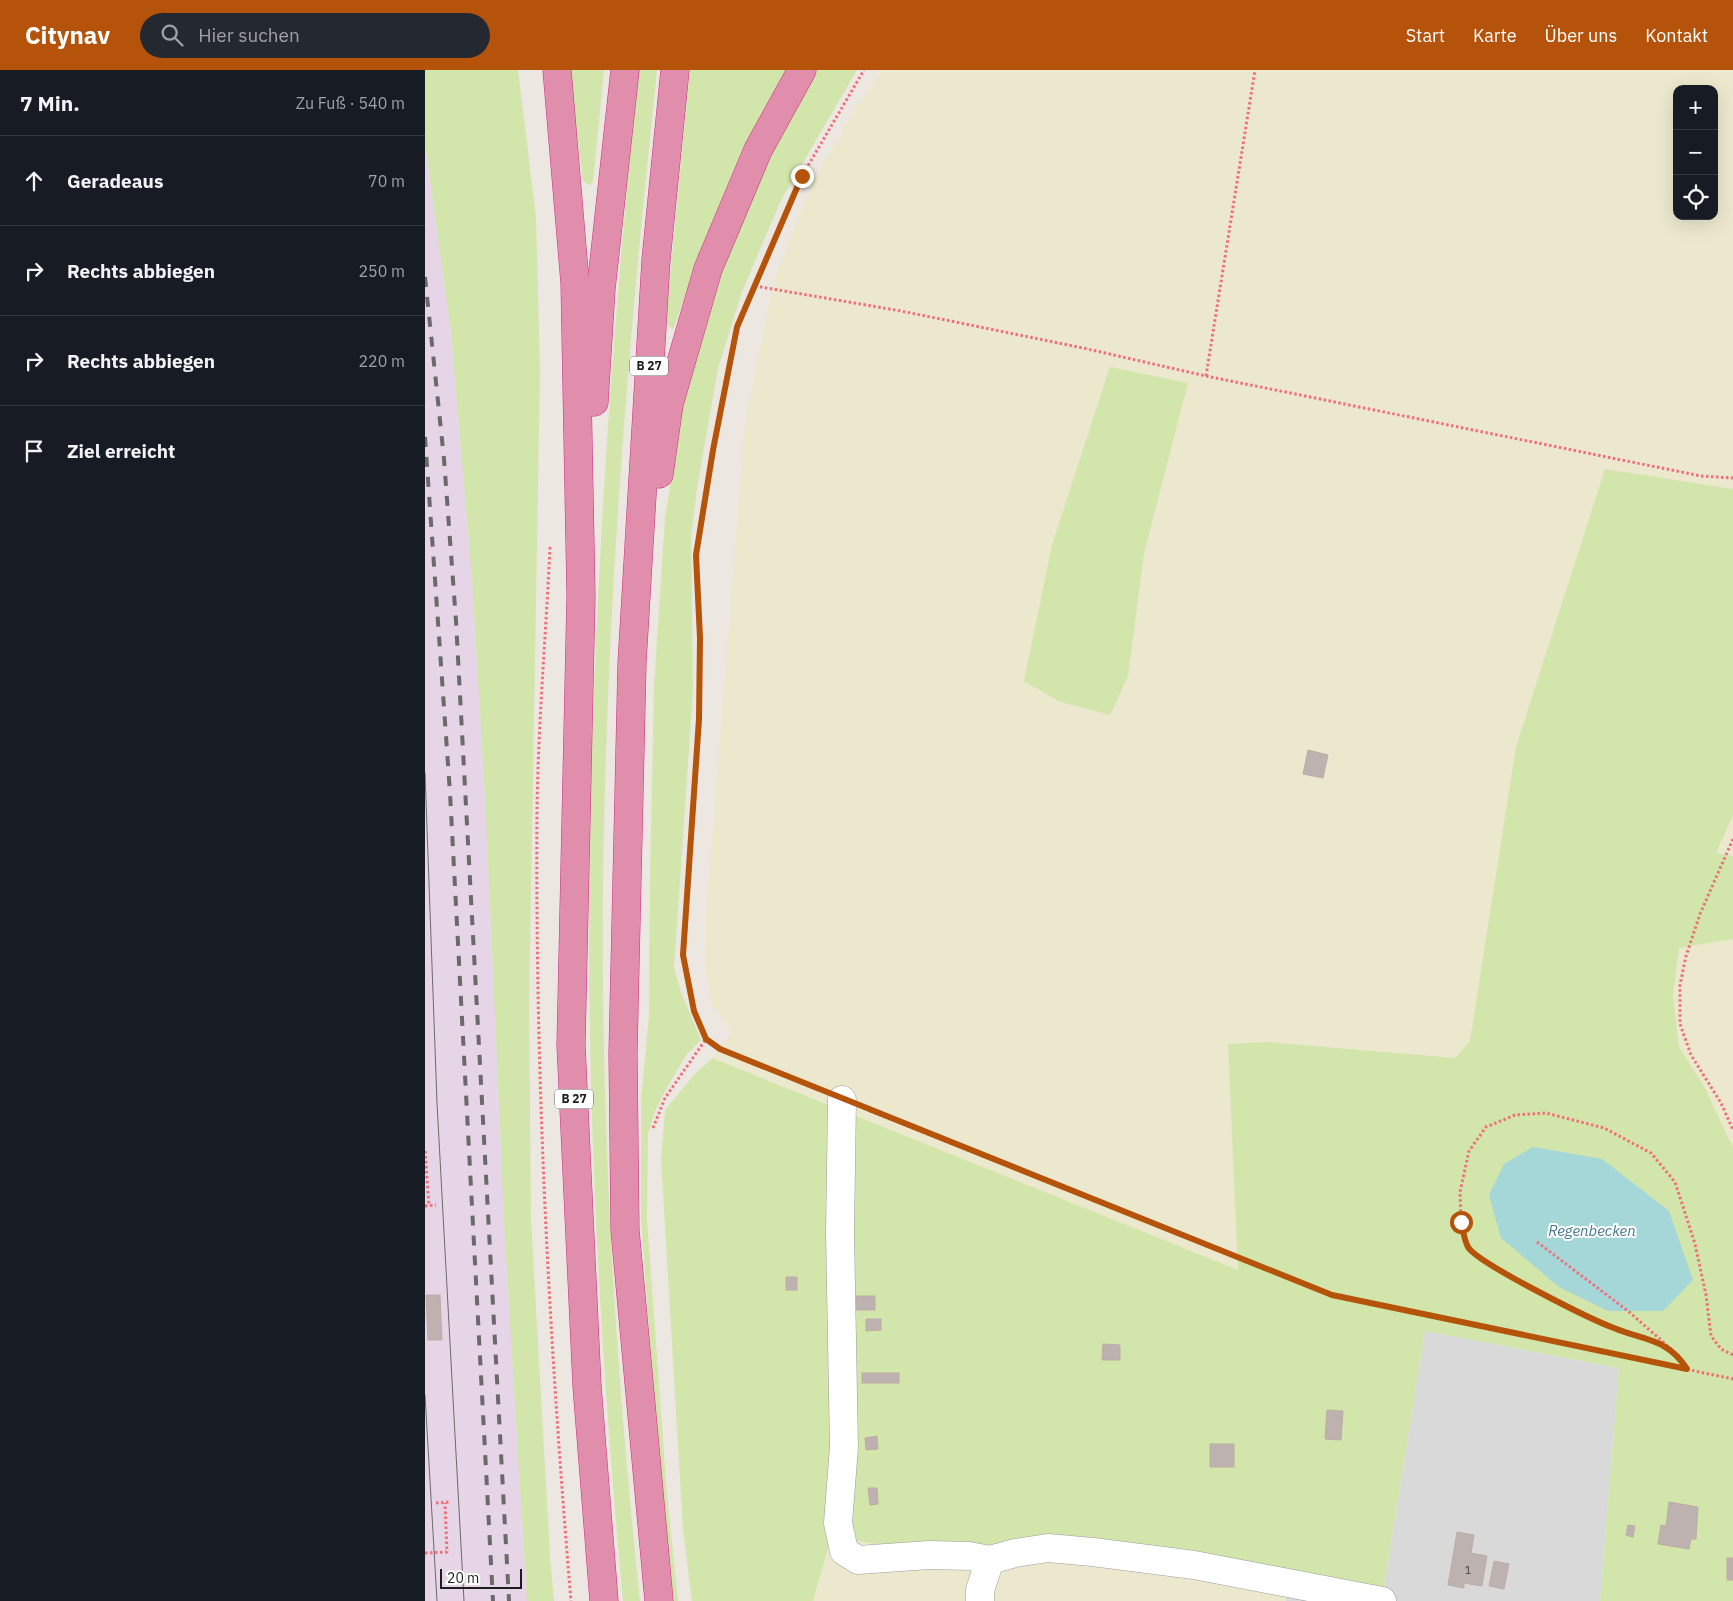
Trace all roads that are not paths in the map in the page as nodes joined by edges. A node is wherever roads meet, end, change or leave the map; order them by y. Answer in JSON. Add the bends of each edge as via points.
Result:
{"nodes":[{"id":1,"x":557,"y":70,"type":"edge"},
{"id":2,"x":625,"y":70,"type":"edge"},
{"id":3,"x":675,"y":70,"type":"edge"},
{"id":4,"x":802,"y":70,"type":"edge"},
{"id":5,"x":581,"y":596,"type":"junction"},
{"id":6,"x":631,"y":663,"type":"junction"},
{"id":7,"x":842,"y":1100,"type":"road end"},
{"id":8,"x":990,"y":1560,"type":"junction"},
{"id":9,"x":604,"y":1601,"type":"edge"},
{"id":10,"x":659,"y":1601,"type":"edge"},
{"id":11,"x":980,"y":1601,"type":"edge"},
{"id":12,"x":1382,"y":1601,"type":"edge"}],
"edges":[{"from":1,"to":5,"type":"highway","via":[[575,283]]},
{"from":2,"to":5,"type":"highway","number":"B 27","via":[[601,289]]},
{"from":3,"to":6,"type":"highway","number":"B 27","via":[[655,260]]},
{"from":4,"to":6,"type":"highway","via":[[758,150],[708,269],[700,296],[669,404]]},
{"from":5,"to":9,"type":"highway","number":"B 27","via":[[571,1045],[587,1386]]},
{"from":6,"to":10,"type":"highway","number":"B 27","via":[[623,1053],[625,1230]]},
{"from":7,"to":8,"type":"street","via":[[840,1233],[844,1448],[838,1523],[844,1551],[858,1560],[929,1555]]},
{"from":8,"to":11,"type":"street","via":[[980,1590]]},
{"from":8,"to":12,"type":"street","via":[[1048,1548],[1093,1552],[1194,1565]]}]}
